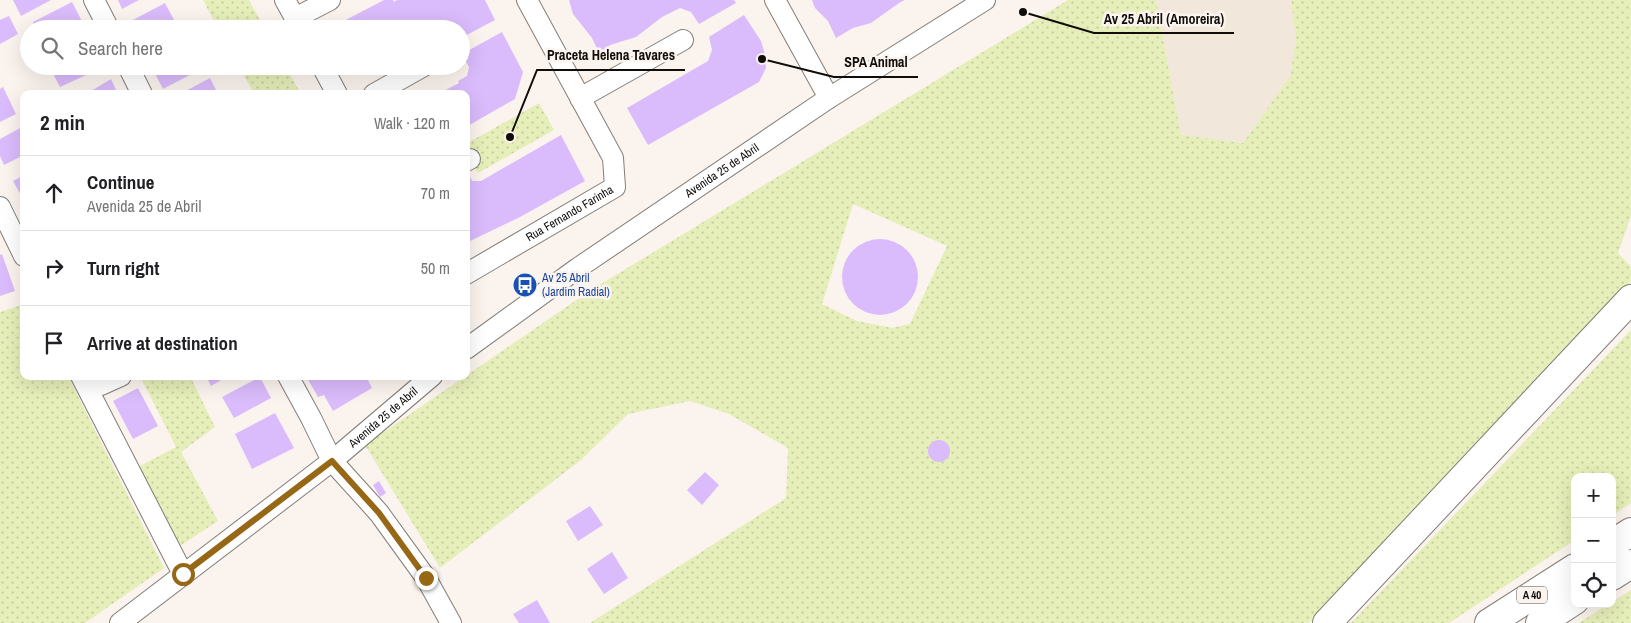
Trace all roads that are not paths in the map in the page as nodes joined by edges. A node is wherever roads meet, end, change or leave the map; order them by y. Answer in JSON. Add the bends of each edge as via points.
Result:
{"nodes":[{"id":1,"x":94,"y":0,"type":"edge"},
{"id":2,"x":285,"y":0,"type":"edge"},
{"id":3,"x":330,"y":0,"type":"edge"},
{"id":4,"x":527,"y":0,"type":"edge"},
{"id":5,"x":775,"y":0,"type":"edge"},
{"id":6,"x":985,"y":0,"type":"edge"},
{"id":7,"x":104,"y":20,"type":"edge"},
{"id":8,"x":296,"y":20,"type":"edge"},
{"id":9,"x":303,"y":20,"type":"edge"},
{"id":10,"x":683,"y":40,"type":"dead end"},
{"id":11,"x":132,"y":75,"type":"edge"},
{"id":12,"x":327,"y":75,"type":"edge"},
{"id":13,"x":408,"y":75,"type":"edge"},
{"id":14,"x":140,"y":90,"type":"edge"},
{"id":15,"x":335,"y":90,"type":"edge"},
{"id":16,"x":381,"y":90,"type":"edge"},
{"id":17,"x":580,"y":98,"type":"junction"},
{"id":18,"x":829,"y":98,"type":"junction"},
{"id":19,"x":0,"y":207,"type":"edge"},
{"id":20,"x":6,"y":232,"type":"edge"},
{"id":21,"x":20,"y":251,"type":"edge"},
{"id":22,"x":470,"y":272,"type":"edge"},
{"id":23,"x":1631,"y":299,"type":"edge"},
{"id":24,"x":470,"y":346,"type":"edge"},
{"id":25,"x":84,"y":380,"type":"edge"},
{"id":26,"x":90,"y":380,"type":"edge"},
{"id":27,"x":113,"y":380,"type":"edge"},
{"id":28,"x":290,"y":380,"type":"edge"},
{"id":29,"x":427,"y":380,"type":"edge"},
{"id":30,"x":332,"y":461,"type":"junction"},
{"id":31,"x":1631,"y":532,"type":"edge"},
{"id":32,"x":1616,"y":541,"type":"edge"},
{"id":33,"x":1631,"y":564,"type":"edge"},
{"id":34,"x":1571,"y":571,"type":"edge"},
{"id":35,"x":1616,"y":573,"type":"edge"},
{"id":36,"x":183,"y":574,"type":"junction"},
{"id":37,"x":1571,"y":603,"type":"edge"},
{"id":38,"x":133,"y":619,"type":"edge"},
{"id":39,"x":451,"y":623,"type":"edge"},
{"id":40,"x":1327,"y":623,"type":"edge"},
{"id":41,"x":1489,"y":623,"type":"edge"},
{"id":42,"x":1540,"y":623,"type":"edge"}],
"edges":[{"from":1,"to":7,"type":"street"},
{"from":2,"to":8,"type":"street"},
{"from":3,"to":9,"type":"street"},
{"from":4,"to":17,"type":"street","name":"Rua Fernando Farinha"},
{"from":5,"to":18,"type":"street"},
{"from":6,"to":18,"type":"street","name":"Avenida 25 de Abril"},
{"from":10,"to":17,"type":"street"},
{"from":11,"to":14,"type":"street"},
{"from":12,"to":15,"type":"street"},
{"from":13,"to":16,"type":"street"},
{"from":17,"to":22,"type":"street","name":"Rua Fernando Farinha","via":[[614,158],[615,187]]},
{"from":18,"to":24,"type":"street","name":"Avenida 25 de Abril","via":[[578,268]]},
{"from":19,"to":20,"type":"street"},
{"from":20,"to":21,"type":"street"},
{"from":23,"to":40,"type":"highway"},
{"from":25,"to":36,"type":"street"},
{"from":26,"to":27,"type":"street","via":[[101,385]]},
{"from":28,"to":30,"type":"street"},
{"from":29,"to":30,"type":"street","name":"Avenida 25 de Abril"},
{"from":30,"to":36,"type":"street","name":"Avenida 25 de Abril"},
{"from":30,"to":39,"type":"street","via":[[379,513],[426,578]]},
{"from":31,"to":32,"type":"highway"},
{"from":33,"to":35,"type":"highway"},
{"from":34,"to":41,"type":"highway","number":"A 40"},
{"from":36,"to":38,"type":"street","name":"Avenida 25 de Abril"},
{"from":37,"to":42,"type":"highway","number":"A 40"}]}
